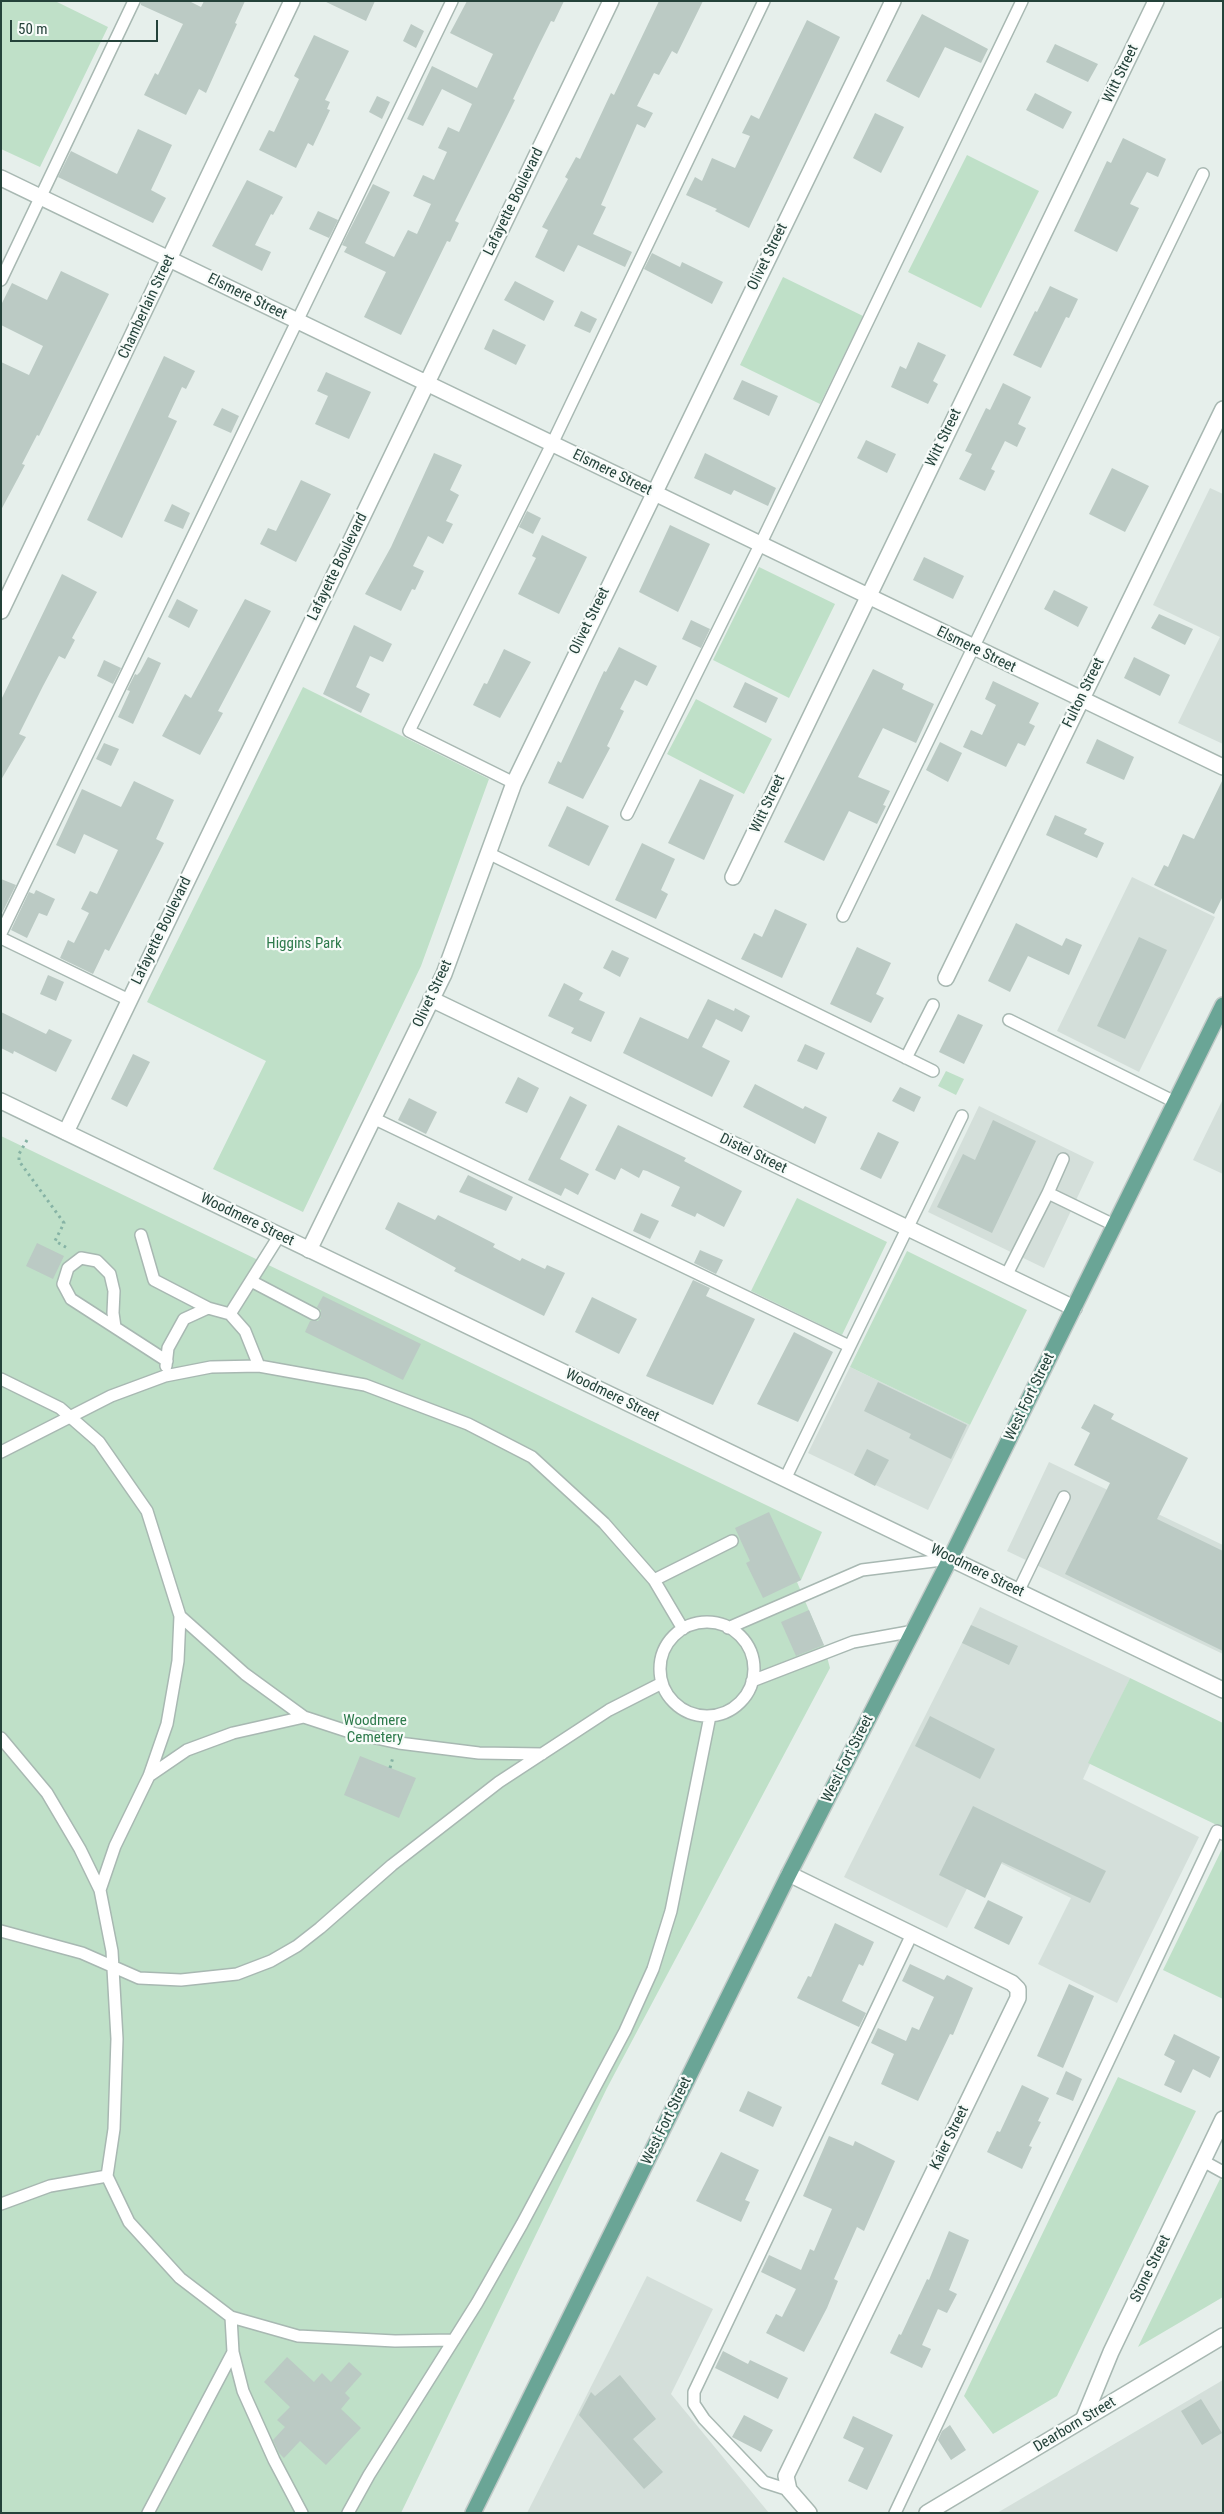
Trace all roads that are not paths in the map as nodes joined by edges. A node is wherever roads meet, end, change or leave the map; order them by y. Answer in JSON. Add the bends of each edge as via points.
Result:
{"nodes":[{"id":1,"x":134,"y":1,"type":"edge"},
{"id":2,"x":292,"y":1,"type":"edge"},
{"id":3,"x":452,"y":1,"type":"edge"},
{"id":4,"x":611,"y":1,"type":"edge"},
{"id":5,"x":764,"y":1,"type":"edge"},
{"id":6,"x":893,"y":1,"type":"edge"},
{"id":7,"x":1022,"y":1,"type":"edge"},
{"id":8,"x":1156,"y":1,"type":"edge"},
{"id":9,"x":1203,"y":174,"type":"dead end"},
{"id":10,"x":1,"y":178,"type":"edge"},
{"id":11,"x":41,"y":197,"type":"junction"},
{"id":12,"x":170,"y":259,"type":"junction"},
{"id":13,"x":1,"y":280,"type":"edge"},
{"id":14,"x":296,"y":320,"type":"junction"},
{"id":15,"x":426,"y":383,"type":"junction"},
{"id":16,"x":1223,"y":410,"type":"edge"},
{"id":17,"x":552,"y":444,"type":"junction"},
{"id":18,"x":653,"y":493,"type":"junction"},
{"id":19,"x":760,"y":545,"type":"junction"},
{"id":20,"x":867,"y":596,"type":"junction"},
{"id":21,"x":1,"y":611,"type":"edge"},
{"id":22,"x":973,"y":649,"type":"junction"},
{"id":23,"x":1080,"y":700,"type":"junction"},
{"id":24,"x":1223,"y":768,"type":"edge"},
{"id":25,"x":514,"y":783,"type":"junction"},
{"id":26,"x":627,"y":814,"type":"dead end"},
{"id":27,"x":488,"y":853,"type":"junction"},
{"id":28,"x":733,"y":877,"type":"dead end"},
{"id":29,"x":843,"y":916,"type":"dead end"},
{"id":30,"x":1,"y":933,"type":"edge"},
{"id":31,"x":1,"y":938,"type":"edge"},
{"id":32,"x":946,"y":978,"type":"dead end"},
{"id":33,"x":431,"y":999,"type":"junction"},
{"id":34,"x":129,"y":1000,"type":"junction"},
{"id":35,"x":1223,"y":1004,"type":"edge"},
{"id":36,"x":933,"y":1005,"type":"dead end"},
{"id":37,"x":1009,"y":1020,"type":"dead end"},
{"id":38,"x":906,"y":1058,"type":"junction"},
{"id":39,"x":933,"y":1072,"type":"dead end"},
{"id":40,"x":1,"y":1101,"type":"edge"},
{"id":41,"x":1175,"y":1102,"type":"junction"},
{"id":42,"x":962,"y":1116,"type":"dead end"},
{"id":43,"x":373,"y":1118,"type":"junction"},
{"id":44,"x":66,"y":1132,"type":"junction"},
{"id":45,"x":1063,"y":1159,"type":"dead end"},
{"id":46,"x":1048,"y":1193,"type":"junction"},
{"id":47,"x":1114,"y":1225,"type":"junction"},
{"id":48,"x":906,"y":1227,"type":"junction"},
{"id":49,"x":141,"y":1235,"type":"dead end"},
{"id":50,"x":278,"y":1236,"type":"junction"},
{"id":51,"x":309,"y":1250,"type":"junction"},
{"id":52,"x":1006,"y":1276,"type":"junction"},
{"id":53,"x":251,"y":1281,"type":"junction"},
{"id":54,"x":208,"y":1308,"type":"junction"},
{"id":55,"x":1074,"y":1308,"type":"junction"},
{"id":56,"x":230,"y":1314,"type":"junction"},
{"id":57,"x":314,"y":1314,"type":"dead end"},
{"id":58,"x":115,"y":1327,"type":"junction"},
{"id":59,"x":849,"y":1346,"type":"junction"},
{"id":60,"x":167,"y":1360,"type":"junction"},
{"id":61,"x":259,"y":1366,"type":"junction"},
{"id":62,"x":165,"y":1376,"type":"junction"},
{"id":63,"x":1,"y":1379,"type":"edge"},
{"id":64,"x":71,"y":1416,"type":"junction"},
{"id":65,"x":1,"y":1452,"type":"edge"},
{"id":66,"x":785,"y":1479,"type":"junction"},
{"id":67,"x":1064,"y":1497,"type":"dead end"},
{"id":68,"x":732,"y":1541,"type":"dead end"},
{"id":69,"x":950,"y":1559,"type":"junction"},
{"id":70,"x":654,"y":1580,"type":"junction"},
{"id":71,"x":1018,"y":1592,"type":"junction"},
{"id":72,"x":180,"y":1616,"type":"junction"},
{"id":73,"x":728,"y":1628,"type":"junction"},
{"id":74,"x":683,"y":1629,"type":"junction"},
{"id":75,"x":914,"y":1631,"type":"junction"},
{"id":76,"x":752,"y":1681,"type":"junction"},
{"id":77,"x":662,"y":1683,"type":"junction"},
{"id":78,"x":1223,"y":1690,"type":"edge"},
{"id":79,"x":710,"y":1716,"type":"junction"},
{"id":80,"x":304,"y":1717,"type":"junction"},
{"id":81,"x":1,"y":1738,"type":"edge"},
{"id":82,"x":542,"y":1754,"type":"junction"},
{"id":83,"x":149,"y":1776,"type":"junction"},
{"id":84,"x":1223,"y":1834,"type":"edge"},
{"id":85,"x":789,"y":1874,"type":"junction"},
{"id":86,"x":100,"y":1890,"type":"junction"},
{"id":87,"x":1,"y":1931,"type":"edge"},
{"id":88,"x":912,"y":1934,"type":"junction"},
{"id":89,"x":113,"y":1966,"type":"junction"},
{"id":90,"x":1223,"y":2119,"type":"edge"},
{"id":91,"x":1203,"y":2161,"type":"junction"},
{"id":92,"x":1223,"y":2172,"type":"edge"},
{"id":93,"x":107,"y":2176,"type":"junction"},
{"id":94,"x":1,"y":2204,"type":"edge"},
{"id":95,"x":231,"y":2317,"type":"junction"},
{"id":96,"x":1223,"y":2336,"type":"edge"},
{"id":97,"x":454,"y":2340,"type":"junction"},
{"id":98,"x":233,"y":2352,"type":"junction"},
{"id":99,"x":1083,"y":2420,"type":"junction"},
{"id":100,"x":789,"y":2490,"type":"junction"},
{"id":101,"x":148,"y":2513,"type":"edge"},
{"id":102,"x":302,"y":2513,"type":"edge"},
{"id":103,"x":348,"y":2513,"type":"edge"},
{"id":104,"x":473,"y":2513,"type":"edge"},
{"id":105,"x":810,"y":2513,"type":"edge"},
{"id":106,"x":895,"y":2513,"type":"edge"},
{"id":107,"x":927,"y":2513,"type":"edge"}],
"edges":[{"from":1,"to":11,"type":"lane"},
{"from":2,"to":12,"type":"street","name":"Chamberlain Street"},
{"from":3,"to":14,"type":"lane"},
{"from":4,"to":15,"type":"street","name":"Lafayette Boulevard"},
{"from":5,"to":17,"type":"lane"},
{"from":6,"to":18,"type":"street","name":"Olivet Street"},
{"from":7,"to":19,"type":"lane"},
{"from":8,"to":20,"type":"street","name":"Witt Street"},
{"from":9,"to":22,"type":"lane"},
{"from":10,"to":11,"type":"street","name":"Elsmere Street"},
{"from":11,"to":12,"type":"street","name":"Elsmere Street"},
{"from":11,"to":13,"type":"lane"},
{"from":12,"to":14,"type":"street","name":"Elsmere Street"},
{"from":12,"to":21,"type":"street","name":"Chamberlain Street"},
{"from":14,"to":15,"type":"street","name":"Elsmere Street"},
{"from":14,"to":30,"type":"lane"},
{"from":15,"to":17,"type":"street","name":"Elsmere Street"},
{"from":15,"to":34,"type":"street","name":"Lafayette Boulevard"},
{"from":16,"to":23,"type":"street","name":"Fulton Street"},
{"from":17,"to":18,"type":"street","name":"Elsmere Street"},
{"from":17,"to":25,"type":"lane","via":[[410,732]]},
{"from":18,"to":19,"type":"street","name":"Elsmere Street"},
{"from":18,"to":25,"type":"street","name":"Olivet Street"},
{"from":19,"to":20,"type":"street","name":"Elsmere Street"},
{"from":19,"to":26,"type":"lane"},
{"from":20,"to":22,"type":"street","name":"Elsmere Street"},
{"from":20,"to":28,"type":"street","name":"Witt Street"},
{"from":22,"to":23,"type":"street","name":"Elsmere Street"},
{"from":22,"to":29,"type":"lane"},
{"from":23,"to":24,"type":"street","name":"Elsmere Street"},
{"from":23,"to":32,"type":"street","name":"Fulton Street"},
{"from":25,"to":27,"type":"street","name":"Olivet Street"},
{"from":27,"to":33,"type":"street","name":"Olivet Street","via":[[444,974]]},
{"from":27,"to":38,"type":"lane"},
{"from":31,"to":34,"type":"lane"},
{"from":33,"to":43,"type":"street","name":"Olivet Street"},
{"from":33,"to":48,"type":"street","name":"Distel Street"},
{"from":34,"to":44,"type":"street","name":"Lafayette Boulevard"},
{"from":35,"to":41,"type":"main road","name":"West Fort Street"},
{"from":36,"to":38,"type":"lane"},
{"from":37,"to":41,"type":"lane"},
{"from":38,"to":39,"type":"lane"},
{"from":40,"to":44,"type":"street","name":"Woodmere Street"},
{"from":41,"to":47,"type":"main road","name":"West Fort Street"},
{"from":42,"to":48,"type":"lane"},
{"from":43,"to":51,"type":"street","name":"Olivet Street"},
{"from":43,"to":59,"type":"lane"},
{"from":44,"to":50,"type":"street","name":"Woodmere Street"},
{"from":45,"to":46,"type":"lane"},
{"from":46,"to":47,"type":"lane"},
{"from":46,"to":52,"type":"lane"},
{"from":47,"to":55,"type":"main road","name":"West Fort Street"},
{"from":48,"to":52,"type":"street","name":"Distel Street"},
{"from":48,"to":59,"type":"lane"},
{"from":49,"to":54,"type":"lane","via":[[154,1280]]},
{"from":50,"to":51,"type":"street","name":"Woodmere Street"},
{"from":50,"to":53,"type":"lane"},
{"from":51,"to":66,"type":"street","name":"Woodmere Street"},
{"from":52,"to":55,"type":"street","name":"Distel Street"},
{"from":53,"to":56,"type":"lane"},
{"from":53,"to":57,"type":"lane"},
{"from":54,"to":56,"type":"lane"},
{"from":54,"to":60,"type":"lane","via":[[184,1319],[168,1348]]},
{"from":55,"to":69,"type":"main road","name":"West Fort Street"},
{"from":56,"to":61,"type":"lane","via":[[245,1331]]},
{"from":58,"to":58,"type":"lane","via":[[110,1274],[98,1261],[81,1258],[68,1268],[63,1284],[71,1299]]},
{"from":58,"to":60,"type":"lane"},
{"from":59,"to":66,"type":"lane"},
{"from":60,"to":62,"type":"lane"},
{"from":61,"to":62,"type":"lane","via":[[211,1367]]},
{"from":61,"to":70,"type":"lane","via":[[371,1387],[468,1424],[532,1457],[604,1523]]},
{"from":62,"to":64,"type":"lane","via":[[111,1396]]},
{"from":63,"to":64,"type":"lane"},
{"from":64,"to":65,"type":"lane"},
{"from":64,"to":72,"type":"lane","via":[[99,1442],[147,1511]]},
{"from":66,"to":69,"type":"street","name":"Woodmere Street"},
{"from":67,"to":71,"type":"lane"},
{"from":68,"to":70,"type":"lane"},
{"from":69,"to":71,"type":"street","name":"Woodmere Street"},
{"from":69,"to":73,"type":"lane","via":[[862,1570]]},
{"from":69,"to":75,"type":"main road","name":"West Fort Street"},
{"from":70,"to":74,"type":"lane"},
{"from":71,"to":78,"type":"street","name":"Woodmere Street"},
{"from":72,"to":80,"type":"lane","via":[[244,1674]]},
{"from":72,"to":83,"type":"lane","via":[[178,1661],[167,1724]]},
{"from":73,"to":74,"type":"lane","via":[[706,1622]]},
{"from":73,"to":76,"type":"lane","via":[[736,1632],[750,1650],[754,1672]]},
{"from":74,"to":77,"type":"lane","via":[[666,1645],[660,1659]]},
{"from":75,"to":76,"type":"lane","via":[[853,1642]]},
{"from":75,"to":85,"type":"main road","name":"West Fort Street"},
{"from":76,"to":79,"type":"lane","via":[[742,1700],[730,1710]]},
{"from":77,"to":79,"type":"lane","via":[[673,1703],[686,1712]]},
{"from":77,"to":82,"type":"lane","via":[[609,1710]]},
{"from":79,"to":97,"type":"lane","via":[[671,1910],[653,1969],[625,2031],[527,2216]]},
{"from":80,"to":82,"type":"lane","via":[[399,1743],[479,1753]]},
{"from":80,"to":83,"type":"lane","via":[[233,1733],[187,1750]]},
{"from":81,"to":86,"type":"lane","via":[[47,1793]]},
{"from":82,"to":89,"type":"lane","via":[[499,1782],[392,1865],[320,1928],[271,1961],[237,1974],[181,1980],[139,1978]]},
{"from":83,"to":86,"type":"lane","via":[[115,1846]]},
{"from":84,"to":106,"type":"lane","via":[[1217,1831]]},
{"from":85,"to":88,"type":"street","name":"Kaier Street"},
{"from":85,"to":104,"type":"main road","name":"West Fort Street"},
{"from":86,"to":89,"type":"lane"},
{"from":87,"to":89,"type":"lane","via":[[82,1953]]},
{"from":88,"to":100,"type":"lane","via":[[694,2392],[694,2404],[704,2419],[764,2482]]},
{"from":88,"to":100,"type":"street","name":"Kaier Street","via":[[1012,1983],[1018,1989],[1018,1998],[794,2457],[786,2476]]},
{"from":89,"to":93,"type":"lane","via":[[116,2039],[114,2128]]},
{"from":90,"to":91,"type":"street","name":"Stone Street"},
{"from":91,"to":92,"type":"lane"},
{"from":91,"to":99,"type":"street","name":"Stone Street","via":[[1111,2352]]},
{"from":93,"to":94,"type":"lane","via":[[50,2186]]},
{"from":93,"to":95,"type":"lane","via":[[129,2222],[180,2278]]},
{"from":95,"to":97,"type":"lane","via":[[298,2336],[395,2341]]},
{"from":95,"to":98,"type":"lane"},
{"from":96,"to":99,"type":"street","name":"Dearborn Street"},
{"from":97,"to":103,"type":"lane"},
{"from":98,"to":101,"type":"lane"},
{"from":98,"to":102,"type":"lane","via":[[243,2391]]},
{"from":99,"to":107,"type":"street","name":"Dearborn Street"},
{"from":100,"to":105,"type":"street"}]}
